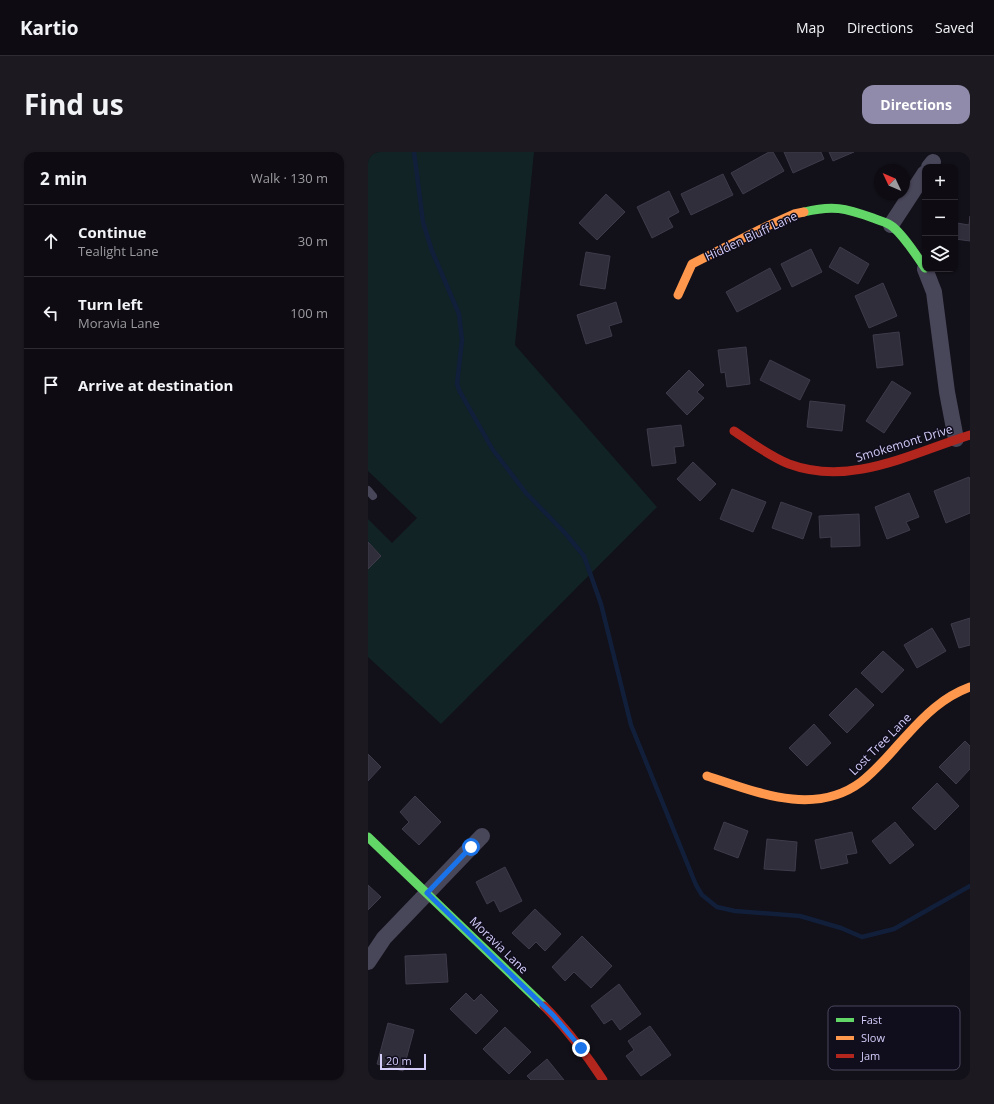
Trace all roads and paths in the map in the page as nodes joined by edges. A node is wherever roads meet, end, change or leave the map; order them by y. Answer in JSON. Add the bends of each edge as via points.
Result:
{"nodes":[{"id":1,"x":922,"y":178,"type":"edge"},
{"id":2,"x":891,"y":225,"type":"junction"},
{"id":3,"x":922,"y":264,"type":"edge"},
{"id":4,"x":926,"y":272,"type":"edge"},
{"id":5,"x":678,"y":295,"type":"dead end"},
{"id":6,"x":734,"y":431,"type":"dead end"},
{"id":7,"x":963,"y":437,"type":"edge"},
{"id":8,"x":970,"y":687,"type":"edge"},
{"id":9,"x":707,"y":776,"type":"dead end"},
{"id":10,"x":482,"y":836,"type":"dead end"},
{"id":11,"x":368,"y":837,"type":"edge"},
{"id":12,"x":427,"y":893,"type":"junction"},
{"id":13,"x":368,"y":962,"type":"edge"},
{"id":14,"x":603,"y":1080,"type":"edge"}],
"edges":[{"from":1,"to":2,"type":"street"},
{"from":2,"to":3,"type":"street","name":"Hidden Bluff Lane","via":[[904,238]]},
{"from":2,"to":5,"type":"street","name":"Hidden Bluff Lane","via":[[848,209],[834,207],[794,214],[692,264]]},
{"from":4,"to":7,"type":"street","name":"Hidden Bluff Lane","via":[[934,292],[947,392]]},
{"from":6,"to":7,"type":"street","name":"Smokemont Drive","via":[[790,464],[809,470],[835,472],[867,469]]},
{"from":8,"to":9,"type":"street","name":"Lost Tree Lane","via":[[941,701],[866,778],[836,795],[819,800],[780,799]]},
{"from":10,"to":12,"type":"street"},
{"from":11,"to":12,"type":"street","name":"Moravia Lane"},
{"from":12,"to":13,"type":"street","via":[[384,938]]},
{"from":12,"to":14,"type":"street","name":"Moravia Lane","via":[[553,1015]]}]}
